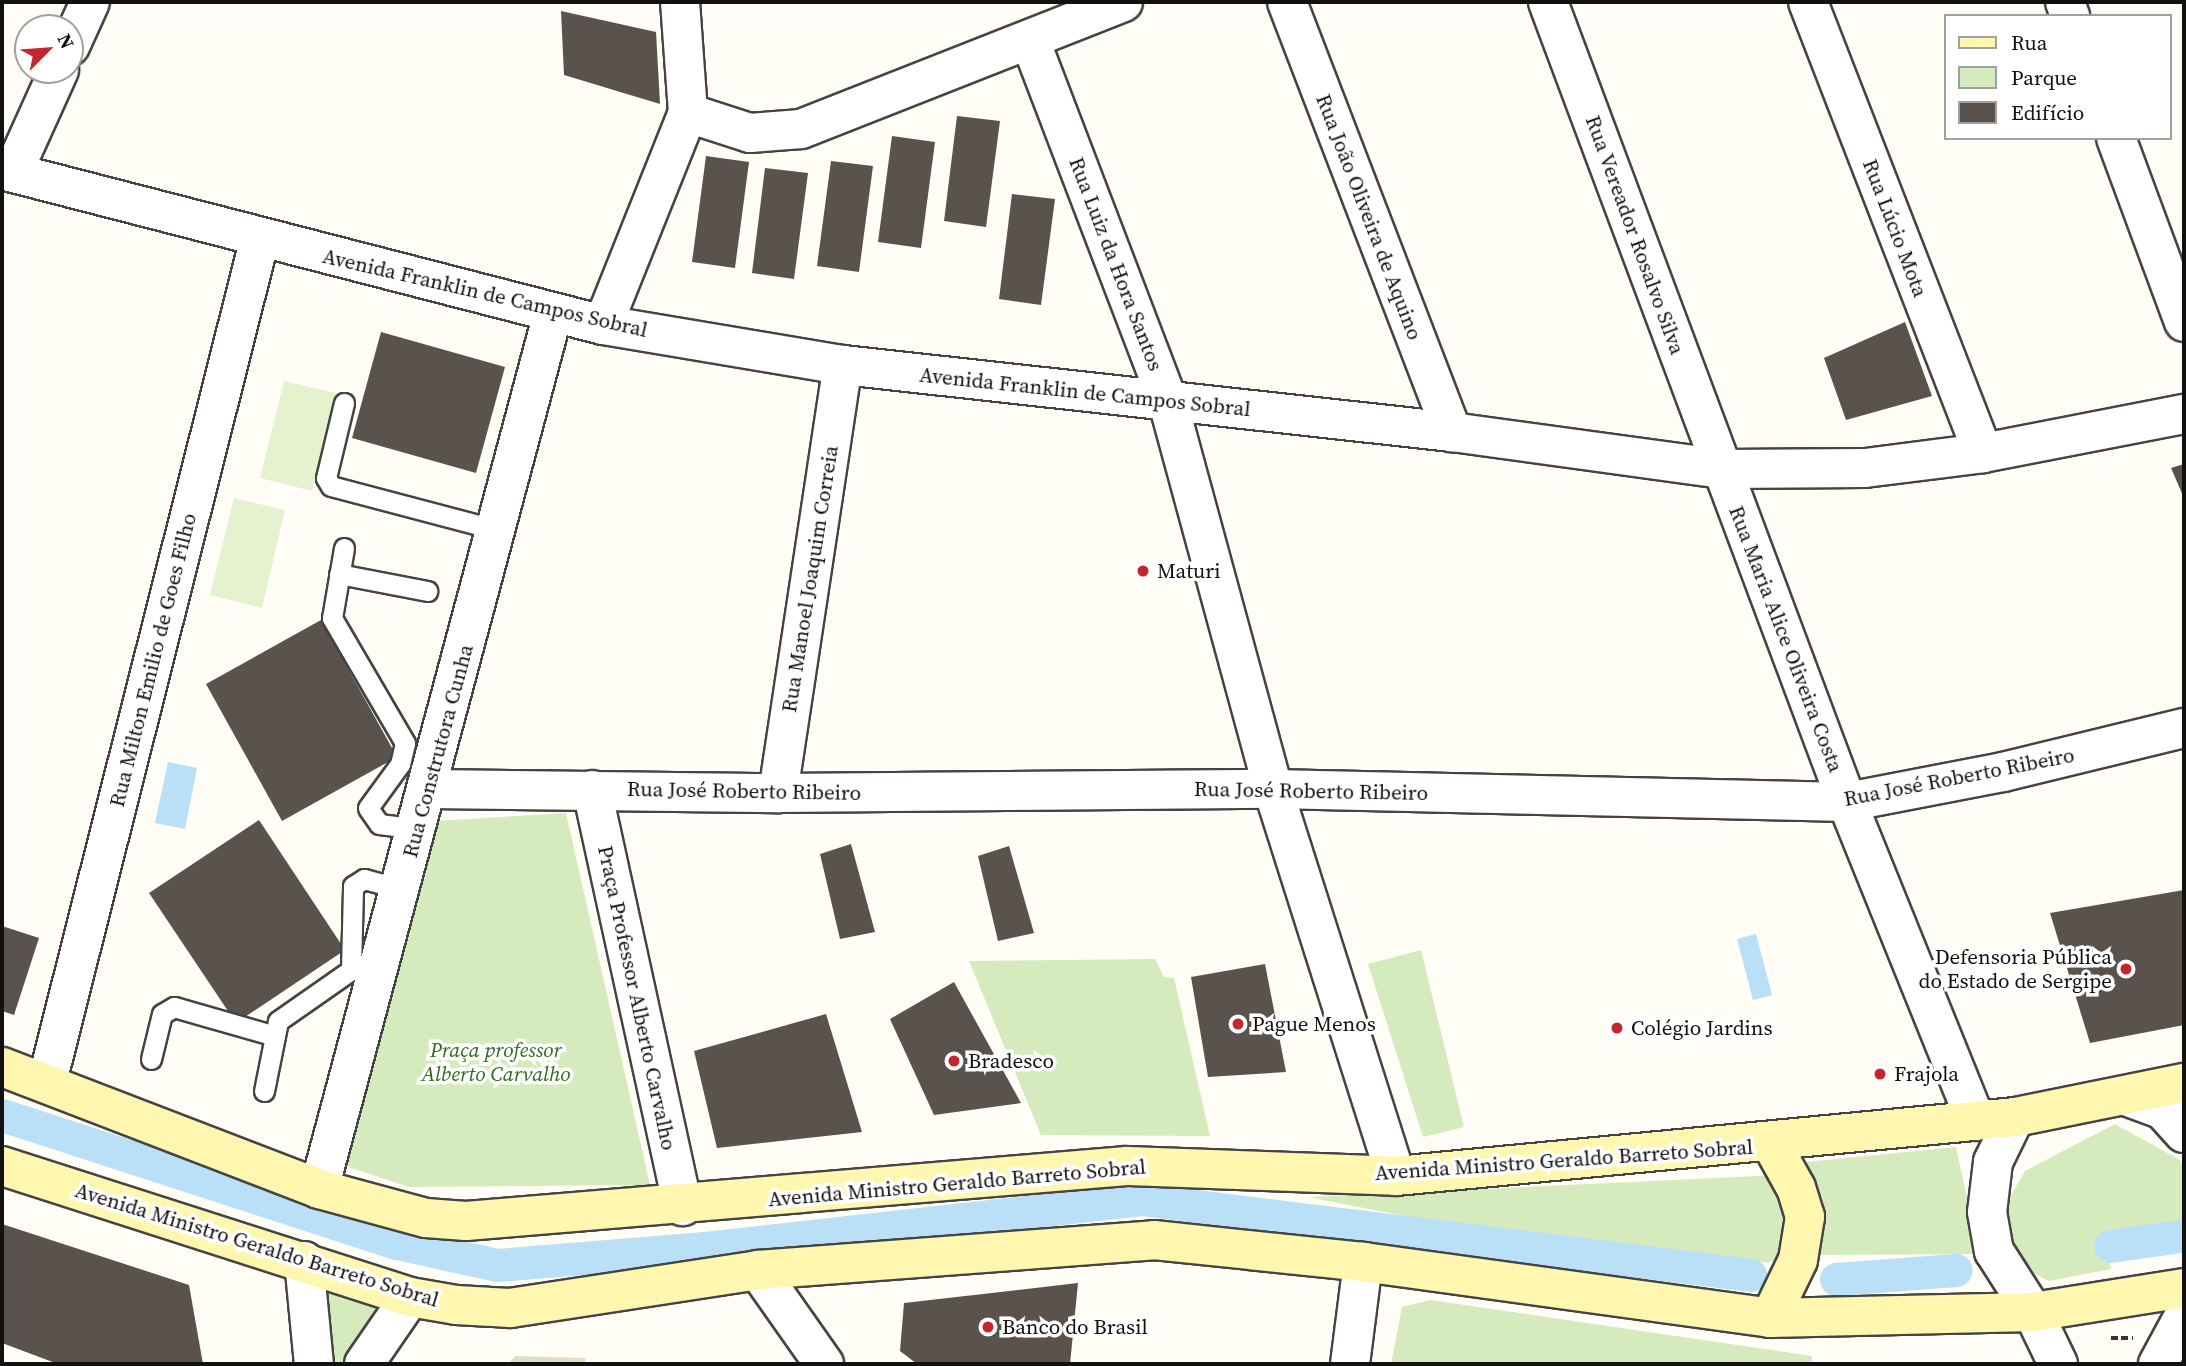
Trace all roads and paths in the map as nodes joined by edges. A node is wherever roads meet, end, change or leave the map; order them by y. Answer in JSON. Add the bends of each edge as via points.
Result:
{"nodes":[{"id":1,"x":680,"y":2,"type":"edge"},
{"id":2,"x":1123,"y":2,"type":"edge"},
{"id":3,"x":1287,"y":2,"type":"edge"},
{"id":4,"x":1548,"y":2,"type":"edge"},
{"id":5,"x":1808,"y":2,"type":"edge"},
{"id":6,"x":1030,"y":40,"type":"junction"},
{"id":7,"x":52,"y":84,"type":"edge"},
{"id":8,"x":688,"y":113,"type":"junction"},
{"id":9,"x":2117,"y":140,"type":"edge"},
{"id":10,"x":7,"y":171,"type":"edge"},
{"id":11,"x":260,"y":238,"type":"junction"},
{"id":12,"x":553,"y":313,"type":"junction"},
{"id":13,"x":2184,"y":322,"type":"edge"},
{"id":14,"x":603,"y":325,"type":"junction"},
{"id":15,"x":843,"y":365,"type":"junction"},
{"id":16,"x":344,"y":402,"type":"dead end"},
{"id":17,"x":1168,"y":402,"type":"junction"},
{"id":18,"x":2184,"y":414,"type":"edge"},
{"id":19,"x":1452,"y":432,"type":"junction"},
{"id":20,"x":1983,"y":453,"type":"junction"},
{"id":21,"x":1723,"y":469,"type":"junction"},
{"id":22,"x":497,"y":530,"type":"junction"},
{"id":23,"x":344,"y":548,"type":"dead end"},
{"id":24,"x":339,"y":575,"type":"junction"},
{"id":25,"x":427,"y":591,"type":"dead end"},
{"id":26,"x":2184,"y":728,"type":"edge"},
{"id":27,"x":429,"y":789,"type":"junction"},
{"id":28,"x":1273,"y":789,"type":"junction"},
{"id":29,"x":592,"y":790,"type":"junction"},
{"id":30,"x":778,"y":793,"type":"junction"},
{"id":31,"x":1847,"y":802,"type":"junction"},
{"id":32,"x":418,"y":830,"type":"junction"},
{"id":33,"x":402,"y":889,"type":"junction"},
{"id":34,"x":275,"y":1036,"type":"junction"},
{"id":35,"x":151,"y":1059,"type":"dead end"},
{"id":36,"x":2,"y":1068,"type":"edge"},
{"id":37,"x":47,"y":1082,"type":"junction"},
{"id":38,"x":2184,"y":1083,"type":"edge"},
{"id":39,"x":264,"y":1091,"type":"dead end"},
{"id":40,"x":2128,"y":1097,"type":"junction"},
{"id":41,"x":2015,"y":1117,"type":"junction"},
{"id":42,"x":1976,"y":1121,"type":"junction"},
{"id":43,"x":2184,"y":1133,"type":"edge"},
{"id":44,"x":1771,"y":1143,"type":"junction"},
{"id":45,"x":2,"y":1166,"type":"edge"},
{"id":46,"x":1396,"y":1176,"type":"junction"},
{"id":47,"x":319,"y":1188,"type":"junction"},
{"id":48,"x":683,"y":1206,"type":"junction"},
{"id":49,"x":304,"y":1261,"type":"junction"},
{"id":50,"x":1363,"y":1262,"type":"junction"},
{"id":51,"x":758,"y":1270,"type":"junction"},
{"id":52,"x":2184,"y":1288,"type":"edge"},
{"id":53,"x":410,"y":1297,"type":"junction"},
{"id":54,"x":2033,"y":1312,"type":"junction"},
{"id":55,"x":1770,"y":1318,"type":"junction"},
{"id":56,"x":2171,"y":1340,"type":"edge"},
{"id":57,"x":2054,"y":1356,"type":"edge"},
{"id":58,"x":314,"y":1364,"type":"edge"},
{"id":59,"x":364,"y":1364,"type":"edge"},
{"id":60,"x":824,"y":1364,"type":"edge"},
{"id":61,"x":1350,"y":1364,"type":"edge"}],
"edges":[{"from":1,"to":8,"type":"street"},
{"from":2,"to":6,"type":"street"},
{"from":3,"to":19,"type":"street","name":"Rua João Oliveira de Aquino"},
{"from":4,"to":21,"type":"street","name":"Rua Vereador Rosalvo Silva"},
{"from":5,"to":20,"type":"street","name":"Rua Lúcio Mota"},
{"from":6,"to":8,"type":"street","via":[[801,129],[750,134]]},
{"from":6,"to":17,"type":"street","name":"Rua Luiz da Hora Santos"},
{"from":7,"to":10,"type":"street"},
{"from":8,"to":14,"type":"street"},
{"from":9,"to":13,"type":"street"},
{"from":10,"to":11,"type":"street","name":"Avenida Franklin de Campos Sobral"},
{"from":11,"to":12,"type":"street","name":"Avenida Franklin de Campos Sobral"},
{"from":11,"to":37,"type":"street","name":"Rua Milton Emilio de Goes Filho"},
{"from":12,"to":14,"type":"street","name":"Avenida Franklin de Campos Sobral"},
{"from":12,"to":22,"type":"street","name":"Rua Construtora Cunha"},
{"from":14,"to":15,"type":"street","name":"Avenida Franklin de Campos Sobral"},
{"from":15,"to":17,"type":"street","name":"Avenida Franklin de Campos Sobral"},
{"from":15,"to":30,"type":"street","name":"Rua Manoel Joaquim Correia"},
{"from":16,"to":22,"type":"lane","via":[[326,478],[331,486]]},
{"from":17,"to":19,"type":"street","name":"Avenida Franklin de Campos Sobral"},
{"from":17,"to":28,"type":"street","name":"Rua Luiz da Hora Santos"},
{"from":18,"to":20,"type":"street","name":"Avenida Franklin de Campos Sobral"},
{"from":19,"to":21,"type":"street","name":"Avenida Franklin de Campos Sobral"},
{"from":20,"to":21,"type":"street","name":"Avenida Franklin de Campos Sobral","via":[[1865,468]]},
{"from":21,"to":31,"type":"street","name":"Rua Maria Alice Oliveira Costa"},
{"from":22,"to":27,"type":"street","name":"Rua Construtora Cunha"},
{"from":23,"to":24,"type":"lane"},
{"from":24,"to":25,"type":"lane"},
{"from":24,"to":32,"type":"lane","via":[[331,618],[405,743],[400,764],[368,808],[379,824]]},
{"from":26,"to":31,"type":"street","name":"Rua José Roberto Ribeiro","via":[[2003,772]]},
{"from":27,"to":29,"type":"street","name":"Rua José Roberto Ribeiro"},
{"from":27,"to":32,"type":"street","name":"Rua Construtora Cunha"},
{"from":28,"to":30,"type":"street","name":"Rua José Roberto Ribeiro"},
{"from":28,"to":31,"type":"street","name":"Rua José Roberto Ribeiro"},
{"from":28,"to":46,"type":"street","name":"Rua Luiz da Hora Santos"},
{"from":29,"to":30,"type":"street","name":"Rua José Roberto Ribeiro"},
{"from":29,"to":48,"type":"street","name":"Praça Professor Alberto Carvalho"},
{"from":31,"to":42,"type":"street","name":"Rua Maria Alice Oliveira Costa"},
{"from":32,"to":33,"type":"street","name":"Rua Construtora Cunha"},
{"from":33,"to":34,"type":"lane","via":[[357,881],[351,970],[282,1014]]},
{"from":33,"to":47,"type":"street","name":"Rua Construtora Cunha"},
{"from":34,"to":35,"type":"lane","via":[[174,1007],[162,1014]]},
{"from":34,"to":39,"type":"lane"},
{"from":36,"to":37,"type":"main road","name":"Avenida Ministro Geraldo Barreto Sobral"},
{"from":37,"to":47,"type":"main road","name":"Avenida Ministro Geraldo Barreto Sobral"},
{"from":38,"to":40,"type":"main road","name":"Avenida Ministro Geraldo Barreto Sobral"},
{"from":40,"to":41,"type":"main road","name":"Avenida Ministro Geraldo Barreto Sobral"},
{"from":40,"to":43,"type":"street","via":[[2163,1110]]},
{"from":41,"to":42,"type":"main road","name":"Avenida Ministro Geraldo Barreto Sobral"},
{"from":41,"to":54,"type":"street","via":[[1993,1162],[1987,1212],[1994,1251]]},
{"from":42,"to":44,"type":"main road","name":"Avenida Ministro Geraldo Barreto Sobral"},
{"from":44,"to":46,"type":"main road","name":"Avenida Ministro Geraldo Barreto Sobral"},
{"from":44,"to":55,"type":"main road","via":[[1796,1188],[1805,1224],[1798,1261]]},
{"from":45,"to":49,"type":"main road","name":"Avenida Ministro Geraldo Barreto Sobral"},
{"from":46,"to":48,"type":"main road","name":"Avenida Ministro Geraldo Barreto Sobral","via":[[1128,1166]]},
{"from":47,"to":48,"type":"main road","name":"Avenida Ministro Geraldo Barreto Sobral","via":[[426,1218],[466,1221]]},
{"from":49,"to":53,"type":"main road","name":"Avenida Ministro Geraldo Barreto Sobral"},
{"from":49,"to":58,"type":"street"},
{"from":50,"to":51,"type":"main road","name":"Avenida Ministro Geraldo Barreto Sobral","via":[[1154,1240]]},
{"from":50,"to":55,"type":"main road","name":"Avenida Ministro Geraldo Barreto Sobral"},
{"from":50,"to":61,"type":"street"},
{"from":51,"to":53,"type":"main road","name":"Avenida Ministro Geraldo Barreto Sobral","via":[[510,1308]]},
{"from":51,"to":60,"type":"street"},
{"from":52,"to":54,"type":"main road","name":"Avenida Ministro Geraldo Barreto Sobral"},
{"from":53,"to":59,"type":"street"},
{"from":54,"to":55,"type":"main road","name":"Avenida Ministro Geraldo Barreto Sobral"},
{"from":54,"to":57,"type":"street"},
{"from":56,"to":57,"type":"path","via":[[2109,1338]]}]}
